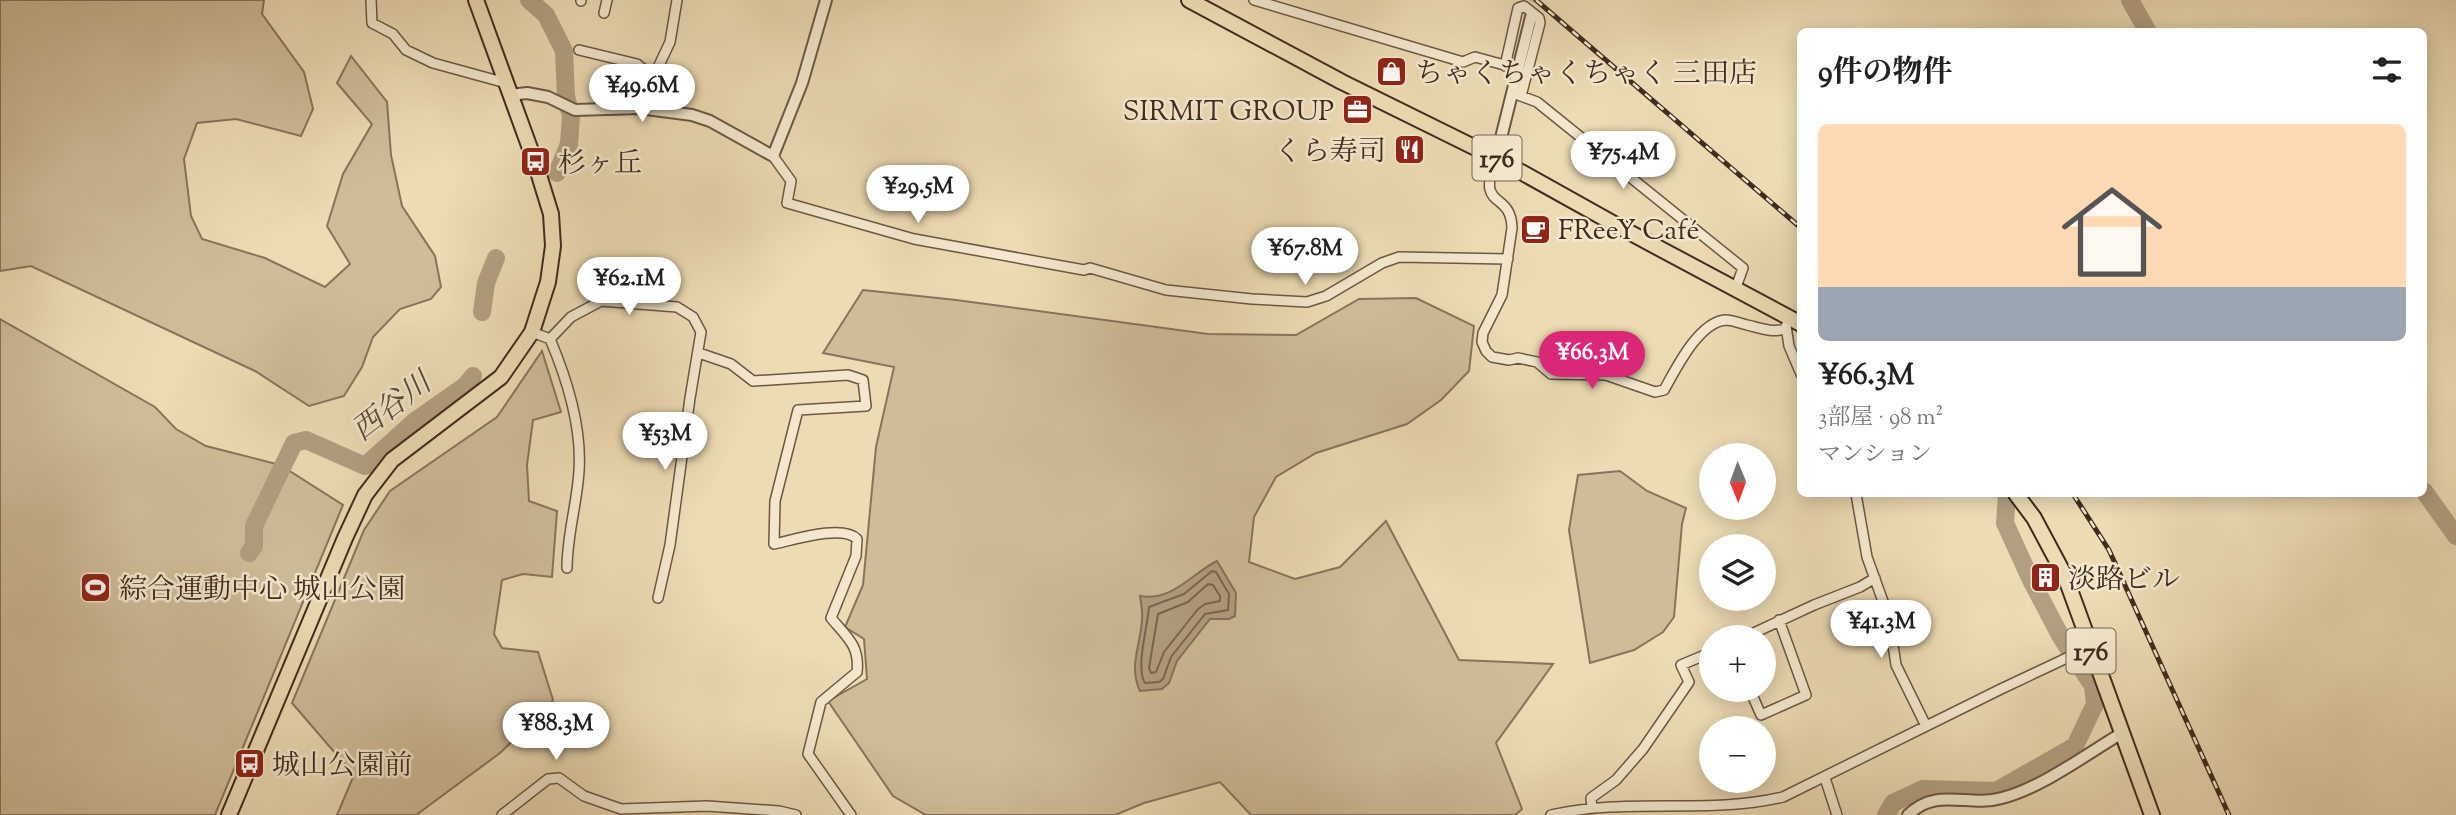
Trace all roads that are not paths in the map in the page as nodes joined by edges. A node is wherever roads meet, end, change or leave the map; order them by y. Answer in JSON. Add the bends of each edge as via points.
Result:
{"nodes":[{"id":1,"x":371,"y":0,"type":"edge"},
{"id":2,"x":476,"y":0,"type":"edge"},
{"id":3,"x":607,"y":0,"type":"edge"},
{"id":4,"x":677,"y":0,"type":"edge"},
{"id":5,"x":826,"y":0,"type":"edge"},
{"id":6,"x":1189,"y":0,"type":"edge"},
{"id":7,"x":1254,"y":0,"type":"edge"},
{"id":8,"x":604,"y":13,"type":"dead end"},
{"id":9,"x":1531,"y":17,"type":"tunnel mouth"},
{"id":10,"x":579,"y":50,"type":"dead end"},
{"id":11,"x":1505,"y":65,"type":"junction"},
{"id":12,"x":1519,"y":69,"type":"junction"},
{"id":13,"x":654,"y":78,"type":"junction"},
{"id":14,"x":508,"y":89,"type":"junction"},
{"id":15,"x":1517,"y":95,"type":"junction"},
{"id":16,"x":639,"y":108,"type":"junction"},
{"id":17,"x":773,"y":156,"type":"junction"},
{"id":18,"x":1496,"y":158,"type":"junction"},
{"id":19,"x":1508,"y":259,"type":"junction"},
{"id":20,"x":1735,"y":290,"type":"junction"},
{"id":21,"x":1791,"y":323,"type":"edge"},
{"id":22,"x":532,"y":332,"type":"junction"},
{"id":23,"x":550,"y":339,"type":"junction"},
{"id":24,"x":699,"y":353,"type":"junction"},
{"id":25,"x":1797,"y":365,"type":"edge"},
{"id":26,"x":1857,"y":497,"type":"edge"},
{"id":27,"x":2018,"y":497,"type":"edge"},
{"id":28,"x":567,"y":568,"type":"dead end"},
{"id":29,"x":1875,"y":579,"type":"junction"},
{"id":30,"x":658,"y":598,"type":"dead end"},
{"id":31,"x":1779,"y":620,"type":"junction"},
{"id":32,"x":1769,"y":625,"type":"edge"},
{"id":33,"x":2084,"y":649,"type":"junction"},
{"id":34,"x":1699,"y":657,"type":"edge"},
{"id":35,"x":1754,"y":702,"type":"edge"},
{"id":36,"x":1926,"y":726,"type":"junction"},
{"id":37,"x":2122,"y":733,"type":"junction"},
{"id":38,"x":1825,"y":778,"type":"junction"},
{"id":39,"x":1592,"y":808,"type":"junction"},
{"id":40,"x":671,"y":811,"type":"edge"},
{"id":41,"x":621,"y":812,"type":"edge"},
{"id":42,"x":229,"y":815,"type":"edge"},
{"id":43,"x":502,"y":815,"type":"edge"},
{"id":44,"x":796,"y":815,"type":"edge"},
{"id":45,"x":851,"y":815,"type":"edge"},
{"id":46,"x":1551,"y":815,"type":"edge"},
{"id":47,"x":1837,"y":815,"type":"edge"},
{"id":48,"x":1908,"y":815,"type":"edge"},
{"id":49,"x":2152,"y":815,"type":"edge"}],
"edges":[{"from":1,"to":14,"type":"street","via":[[372,23],[393,34],[406,50]]},
{"from":2,"to":14,"type":"main road"},
{"from":3,"to":8,"type":"street"},
{"from":4,"to":13,"type":"street","via":[[670,43]]},
{"from":5,"to":17,"type":"street","via":[[802,83]]},
{"from":6,"to":18,"type":"main road","number":"176"},
{"from":7,"to":11,"type":"street","via":[[1463,62],[1475,57]]},
{"from":9,"to":12,"type":"street"},
{"from":10,"to":13,"type":"street","via":[[637,64]]},
{"from":11,"to":12,"type":"street"},
{"from":11,"to":15,"type":"street","via":[[1518,8],[1524,6],[1541,23]]},
{"from":12,"to":15,"type":"street"},
{"from":13,"to":16,"type":"street"},
{"from":14,"to":16,"type":"street","via":[[548,97],[575,110]]},
{"from":14,"to":22,"type":"main road","via":[[551,214],[550,270]]},
{"from":15,"to":18,"type":"street"},
{"from":15,"to":20,"type":"street","via":[[1538,102],[1742,268]]},
{"from":16,"to":17,"type":"street","via":[[710,121]]},
{"from":17,"to":19,"type":"street","via":[[791,181],[788,203],[914,239],[1090,268],[1166,290],[1307,302],[1399,257]]},
{"from":18,"to":19,"type":"street","via":[[1488,188],[1511,218]]},
{"from":18,"to":20,"type":"main road","number":"176"},
{"from":19,"to":21,"type":"street","via":[[1502,295],[1482,342],[1492,357],[1537,362],[1551,374],[1606,375],[1655,392],[1664,390],[1684,356],[1714,324],[1726,320],[1772,331]]},
{"from":20,"to":21,"type":"main road","number":"176"},
{"from":21,"to":25,"type":"street","via":[[1789,346]]},
{"from":22,"to":23,"type":"street"},
{"from":22,"to":42,"type":"main road","via":[[501,377],[392,460],[365,495]]},
{"from":23,"to":24,"type":"street","via":[[571,317],[601,301],[656,304],[677,307],[694,317],[701,332]]},
{"from":23,"to":28,"type":"street","via":[[563,370],[578,436],[579,471]]},
{"from":24,"to":30,"type":"street"},
{"from":24,"to":45,"type":"street","via":[[732,364],[752,381],[848,375],[863,380],[866,406],[797,410],[775,501],[774,544],[835,533],[857,539],[856,556],[831,618],[855,647],[857,672],[821,702],[808,754]]},
{"from":26,"to":29,"type":"street"},
{"from":27,"to":33,"type":"main road","number":"176","via":[[2064,576]]},
{"from":29,"to":31,"type":"street"},
{"from":29,"to":36,"type":"street","via":[[1889,618],[1896,665]]},
{"from":31,"to":32,"type":"street"},
{"from":31,"to":35,"type":"street","via":[[1807,695],[1760,715]]},
{"from":33,"to":36,"type":"street"},
{"from":33,"to":37,"type":"main road","number":"176"},
{"from":34,"to":39,"type":"street","via":[[1681,665],[1689,682],[1643,749],[1591,798]]},
{"from":36,"to":38,"type":"street"},
{"from":37,"to":48,"type":"street","via":[[2028,788],[2000,799],[1942,799],[1925,802]]},
{"from":37,"to":49,"type":"main road","number":"176"},
{"from":38,"to":39,"type":"street","via":[[1758,803]]},
{"from":38,"to":47,"type":"street"},
{"from":39,"to":46,"type":"street"},
{"from":40,"to":41,"type":"street"},
{"from":40,"to":44,"type":"street","via":[[707,806]]},
{"from":41,"to":43,"type":"street","via":[[555,777]]}]}
